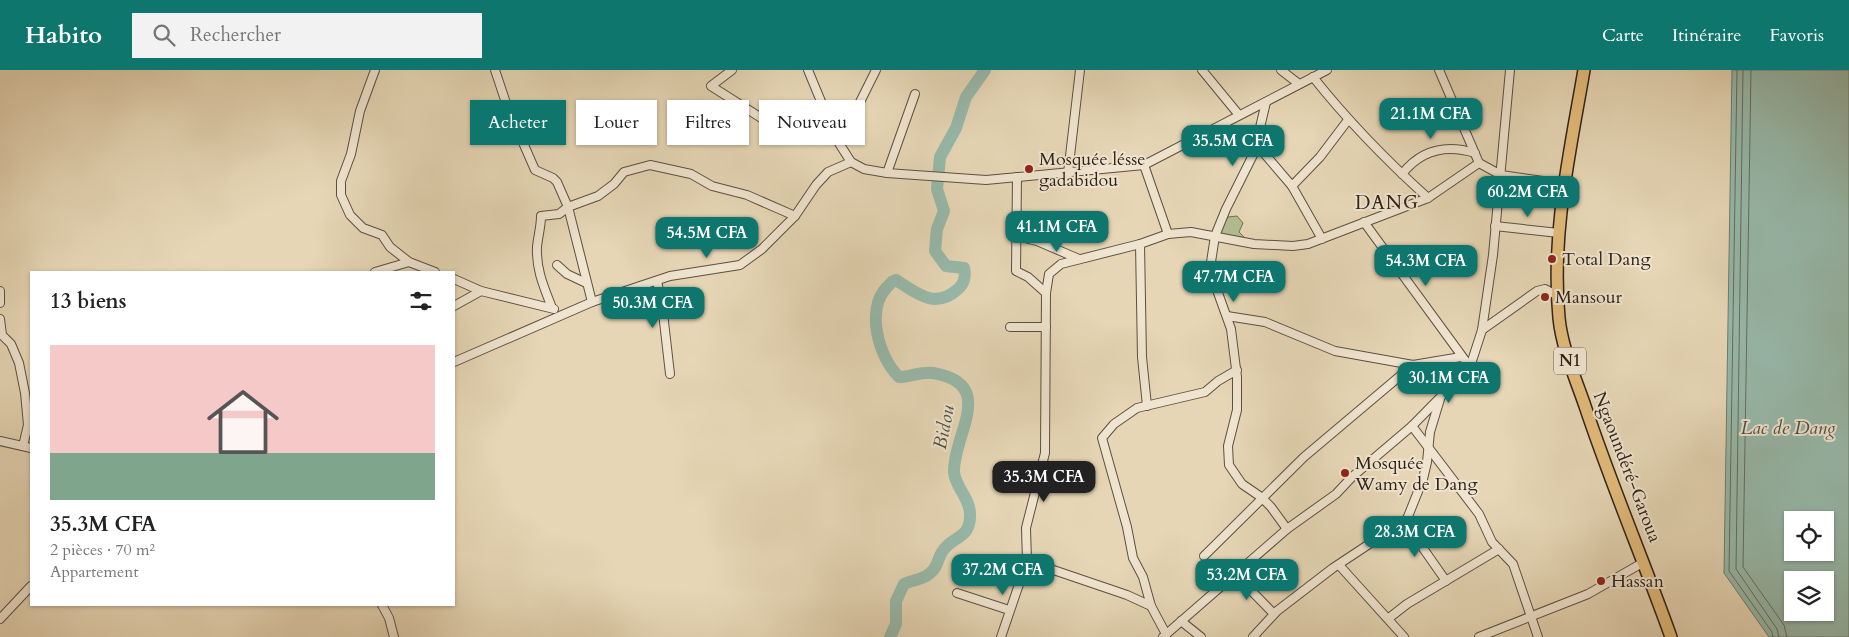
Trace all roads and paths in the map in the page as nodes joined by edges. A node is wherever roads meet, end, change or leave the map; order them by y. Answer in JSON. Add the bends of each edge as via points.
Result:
{"nodes":[{"id":1,"x":375,"y":70,"type":"edge"},
{"id":2,"x":495,"y":70,"type":"edge"},
{"id":3,"x":732,"y":70,"type":"edge"},
{"id":4,"x":808,"y":70,"type":"edge"},
{"id":5,"x":876,"y":70,"type":"edge"},
{"id":6,"x":1080,"y":70,"type":"edge"},
{"id":7,"x":1202,"y":70,"type":"edge"},
{"id":8,"x":1281,"y":70,"type":"edge"},
{"id":9,"x":1327,"y":70,"type":"edge"},
{"id":10,"x":1439,"y":70,"type":"edge"},
{"id":11,"x":1510,"y":70,"type":"edge"},
{"id":12,"x":1584,"y":70,"type":"edge"},
{"id":13,"x":1315,"y":74,"type":"edge"},
{"id":14,"x":1299,"y":84,"type":"junction"},
{"id":15,"x":915,"y":94,"type":"dead end"},
{"id":16,"x":820,"y":100,"type":"edge"},
{"id":17,"x":861,"y":100,"type":"edge"},
{"id":18,"x":1266,"y":102,"type":"junction"},
{"id":19,"x":1239,"y":115,"type":"junction"},
{"id":20,"x":759,"y":116,"type":"edge"},
{"id":21,"x":1348,"y":120,"type":"junction"},
{"id":22,"x":840,"y":145,"type":"edge"},
{"id":23,"x":1257,"y":145,"type":"junction"},
{"id":24,"x":1475,"y":153,"type":"junction"},
{"id":25,"x":851,"y":162,"type":"junction"},
{"id":26,"x":1479,"y":163,"type":"junction"},
{"id":27,"x":1144,"y":165,"type":"junction"},
{"id":28,"x":887,"y":173,"type":"junction"},
{"id":29,"x":1068,"y":173,"type":"junction"},
{"id":30,"x":1402,"y":174,"type":"junction"},
{"id":31,"x":1501,"y":175,"type":"junction"},
{"id":32,"x":1017,"y":177,"type":"junction"},
{"id":33,"x":1564,"y":184,"type":"junction"},
{"id":34,"x":1292,"y":186,"type":"junction"},
{"id":35,"x":1428,"y":198,"type":"junction"},
{"id":36,"x":568,"y":207,"type":"junction"},
{"id":37,"x":796,"y":216,"type":"junction"},
{"id":38,"x":1364,"y":222,"type":"junction"},
{"id":39,"x":1495,"y":226,"type":"junction"},
{"id":40,"x":1558,"y":233,"type":"junction"},
{"id":41,"x":1168,"y":234,"type":"junction"},
{"id":42,"x":1017,"y":236,"type":"junction"},
{"id":43,"x":1215,"y":236,"type":"junction"},
{"id":44,"x":1322,"y":238,"type":"junction"},
{"id":45,"x":1140,"y":244,"type":"junction"},
{"id":46,"x":1079,"y":259,"type":"junction"},
{"id":47,"x":409,"y":262,"type":"junction"},
{"id":48,"x":557,"y":265,"type":"dead end"},
{"id":49,"x":378,"y":271,"type":"edge"},
{"id":50,"x":432,"y":271,"type":"edge"},
{"id":51,"x":455,"y":279,"type":"edge"},
{"id":52,"x":656,"y":281,"type":"junction"},
{"id":53,"x":586,"y":283,"type":"junction"},
{"id":54,"x":0,"y":291,"type":"edge"},
{"id":55,"x":481,"y":291,"type":"junction"},
{"id":56,"x":1046,"y":293,"type":"junction"},
{"id":57,"x":1558,"y":296,"type":"junction"},
{"id":58,"x":592,"y":302,"type":"junction"},
{"id":59,"x":0,"y":303,"type":"edge"},
{"id":60,"x":455,"y":305,"type":"edge"},
{"id":61,"x":552,"y":308,"type":"junction"},
{"id":62,"x":567,"y":311,"type":"junction"},
{"id":63,"x":1227,"y":316,"type":"junction"},
{"id":64,"x":0,"y":319,"type":"edge"},
{"id":65,"x":1046,"y":327,"type":"junction"},
{"id":66,"x":1010,"y":328,"type":"dead end"},
{"id":67,"x":1482,"y":330,"type":"junction"},
{"id":68,"x":1461,"y":357,"type":"junction"},
{"id":69,"x":455,"y":362,"type":"edge"},
{"id":70,"x":1413,"y":365,"type":"junction"},
{"id":71,"x":1470,"y":367,"type":"junction"},
{"id":72,"x":1237,"y":370,"type":"junction"},
{"id":73,"x":670,"y":374,"type":"dead end"},
{"id":74,"x":1440,"y":396,"type":"junction"},
{"id":75,"x":1147,"y":406,"type":"junction"},
{"id":76,"x":1412,"y":426,"type":"junction"},
{"id":77,"x":0,"y":441,"type":"edge"},
{"id":78,"x":27,"y":447,"type":"edge"},
{"id":79,"x":1429,"y":447,"type":"junction"},
{"id":80,"x":1261,"y":497,"type":"junction"},
{"id":81,"x":1404,"y":521,"type":"junction"},
{"id":82,"x":1287,"y":529,"type":"junction"},
{"id":83,"x":1499,"y":549,"type":"junction"},
{"id":84,"x":1204,"y":556,"type":"dead end"},
{"id":85,"x":1027,"y":561,"type":"junction"},
{"id":86,"x":1644,"y":562,"type":"junction"},
{"id":87,"x":1339,"y":564,"type":"junction"},
{"id":88,"x":1234,"y":573,"type":"junction"},
{"id":89,"x":1446,"y":581,"type":"junction"},
{"id":90,"x":30,"y":587,"type":"edge"},
{"id":91,"x":957,"y":594,"type":"dead end"},
{"id":92,"x":383,"y":606,"type":"edge"},
{"id":93,"x":1151,"y":606,"type":"junction"},
{"id":94,"x":1009,"y":610,"type":"junction"},
{"id":95,"x":1274,"y":614,"type":"junction"},
{"id":96,"x":1389,"y":618,"type":"junction"},
{"id":97,"x":1532,"y":618,"type":"junction"},
{"id":98,"x":0,"y":619,"type":"edge"},
{"id":99,"x":1181,"y":621,"type":"junction"},
{"id":100,"x":1165,"y":636,"type":"edge"},
{"id":101,"x":394,"y":637,"type":"edge"},
{"id":102,"x":1001,"y":637,"type":"edge"},
{"id":103,"x":1201,"y":637,"type":"edge"},
{"id":104,"x":1253,"y":637,"type":"edge"},
{"id":105,"x":1404,"y":637,"type":"edge"},
{"id":106,"x":1479,"y":637,"type":"edge"},
{"id":107,"x":1538,"y":637,"type":"edge"},
{"id":108,"x":1671,"y":637,"type":"edge"}],
"edges":[{"from":1,"to":47,"type":"street","via":[[341,181],[341,196],[354,221],[382,235],[390,247]]},
{"from":2,"to":36,"type":"street","via":[[507,106],[536,170],[557,182]]},
{"from":3,"to":20,"type":"street","via":[[711,86]]},
{"from":4,"to":16,"type":"street"},
{"from":5,"to":17,"type":"street"},
{"from":6,"to":29,"type":"street"},
{"from":7,"to":19,"type":"street"},
{"from":8,"to":14,"type":"street"},
{"from":9,"to":13,"type":"street"},
{"from":10,"to":24,"type":"street"},
{"from":11,"to":31,"type":"street"},
{"from":12,"to":33,"type":"highway","name":"Ngaoundéré-Garoua","number":"N1"},
{"from":13,"to":14,"type":"street"},
{"from":13,"to":21,"type":"street"},
{"from":14,"to":18,"type":"street"},
{"from":15,"to":28,"type":"street"},
{"from":18,"to":19,"type":"street"},
{"from":18,"to":23,"type":"street"},
{"from":19,"to":27,"type":"street"},
{"from":21,"to":30,"type":"street"},
{"from":21,"to":34,"type":"street","via":[[1320,157]]},
{"from":22,"to":25,"type":"street"},
{"from":23,"to":34,"type":"street"},
{"from":23,"to":43,"type":"street"},
{"from":24,"to":26,"type":"street"},
{"from":24,"to":30,"type":"street","via":[[1461,148],[1438,150],[1416,159]]},
{"from":25,"to":28,"type":"street"},
{"from":25,"to":37,"type":"street","via":[[828,172]]},
{"from":26,"to":31,"type":"street"},
{"from":26,"to":35,"type":"street"},
{"from":27,"to":29,"type":"street"},
{"from":27,"to":41,"type":"street"},
{"from":28,"to":32,"type":"street","via":[[986,180]]},
{"from":29,"to":32,"type":"street"},
{"from":30,"to":35,"type":"street"},
{"from":31,"to":33,"type":"street"},
{"from":31,"to":39,"type":"street"},
{"from":32,"to":42,"type":"street"},
{"from":33,"to":40,"type":"highway","name":"Ngaoundéré-Garoua","number":"N1"},
{"from":34,"to":44,"type":"street"},
{"from":35,"to":38,"type":"street"},
{"from":36,"to":37,"type":"street","via":[[604,193],[628,170],[654,165],[691,174],[712,186],[747,195]]},
{"from":36,"to":53,"type":"street"},
{"from":36,"to":61,"type":"street","via":[[559,214],[541,218],[542,228],[537,244],[538,272]]},
{"from":37,"to":52,"type":"street","via":[[740,265],[683,273]]},
{"from":38,"to":44,"type":"street"},
{"from":38,"to":68,"type":"street"},
{"from":39,"to":40,"type":"street"},
{"from":39,"to":67,"type":"street"},
{"from":40,"to":57,"type":"highway","name":"Ngaoundéré-Garoua","number":"N1"},
{"from":41,"to":43,"type":"street","via":[[1192,232]]},
{"from":41,"to":45,"type":"street"},
{"from":42,"to":46,"type":"street","via":[[1038,241]]},
{"from":42,"to":56,"type":"street","via":[[1016,270]]},
{"from":43,"to":44,"type":"street","via":[[1274,246],[1301,245]]},
{"from":43,"to":63,"type":"street","via":[[1211,262],[1213,279]]},
{"from":45,"to":46,"type":"street"},
{"from":45,"to":75,"type":"street","via":[[1142,358]]},
{"from":46,"to":56,"type":"street","via":[[1051,270]]},
{"from":47,"to":49,"type":"street"},
{"from":47,"to":50,"type":"street"},
{"from":48,"to":53,"type":"street"},
{"from":51,"to":55,"type":"street"},
{"from":52,"to":58,"type":"street"},
{"from":52,"to":73,"type":"street","via":[[662,304]]},
{"from":53,"to":58,"type":"street"},
{"from":54,"to":59,"type":"street"},
{"from":55,"to":60,"type":"street"},
{"from":55,"to":61,"type":"street"},
{"from":56,"to":65,"type":"street"},
{"from":57,"to":67,"type":"street","via":[[1545,289],[1537,291]]},
{"from":57,"to":86,"type":"highway","name":"Ngaoundéré-Garoua","number":"N1","via":[[1563,342]]},
{"from":58,"to":62,"type":"street"},
{"from":61,"to":62,"type":"street"},
{"from":62,"to":69,"type":"street"},
{"from":63,"to":70,"type":"street","via":[[1265,322],[1335,351]]},
{"from":63,"to":72,"type":"street"},
{"from":64,"to":78,"type":"street","via":[[2,335],[11,344],[19,363],[25,393]]},
{"from":65,"to":66,"type":"street"},
{"from":65,"to":85,"type":"street","via":[[1045,453],[1026,528]]},
{"from":67,"to":71,"type":"street"},
{"from":68,"to":70,"type":"street"},
{"from":68,"to":71,"type":"street"},
{"from":70,"to":80,"type":"street"},
{"from":71,"to":74,"type":"street"},
{"from":72,"to":75,"type":"street","via":[[1218,380],[1205,392]]},
{"from":72,"to":80,"type":"street","via":[[1237,410],[1228,446],[1229,465],[1242,484]]},
{"from":74,"to":76,"type":"street"},
{"from":74,"to":79,"type":"street"},
{"from":75,"to":93,"type":"street","via":[[1126,415],[1102,438],[1133,558],[1143,577]]},
{"from":76,"to":79,"type":"street"},
{"from":76,"to":82,"type":"street","via":[[1336,494]]},
{"from":77,"to":78,"type":"street"},
{"from":79,"to":81,"type":"street","via":[[1417,498]]},
{"from":79,"to":83,"type":"street","via":[[1479,514],[1492,542]]},
{"from":80,"to":82,"type":"street"},
{"from":80,"to":84,"type":"street"},
{"from":81,"to":87,"type":"street"},
{"from":81,"to":89,"type":"street"},
{"from":82,"to":88,"type":"street"},
{"from":83,"to":89,"type":"street"},
{"from":83,"to":97,"type":"street","via":[[1513,564]]},
{"from":85,"to":93,"type":"street"},
{"from":85,"to":94,"type":"street"},
{"from":86,"to":97,"type":"street","via":[[1588,594]]},
{"from":86,"to":108,"type":"highway","name":"Ngaoundéré-Garoua","number":"N1"},
{"from":87,"to":95,"type":"street"},
{"from":87,"to":96,"type":"street"},
{"from":88,"to":95,"type":"street"},
{"from":88,"to":99,"type":"street"},
{"from":89,"to":96,"type":"street"},
{"from":90,"to":98,"type":"street"},
{"from":91,"to":94,"type":"street"},
{"from":92,"to":101,"type":"street"},
{"from":93,"to":100,"type":"street"},
{"from":94,"to":102,"type":"street"},
{"from":95,"to":104,"type":"street"},
{"from":96,"to":105,"type":"street"},
{"from":97,"to":106,"type":"street"},
{"from":97,"to":107,"type":"street"},
{"from":99,"to":100,"type":"street"},
{"from":99,"to":103,"type":"street"}]}
